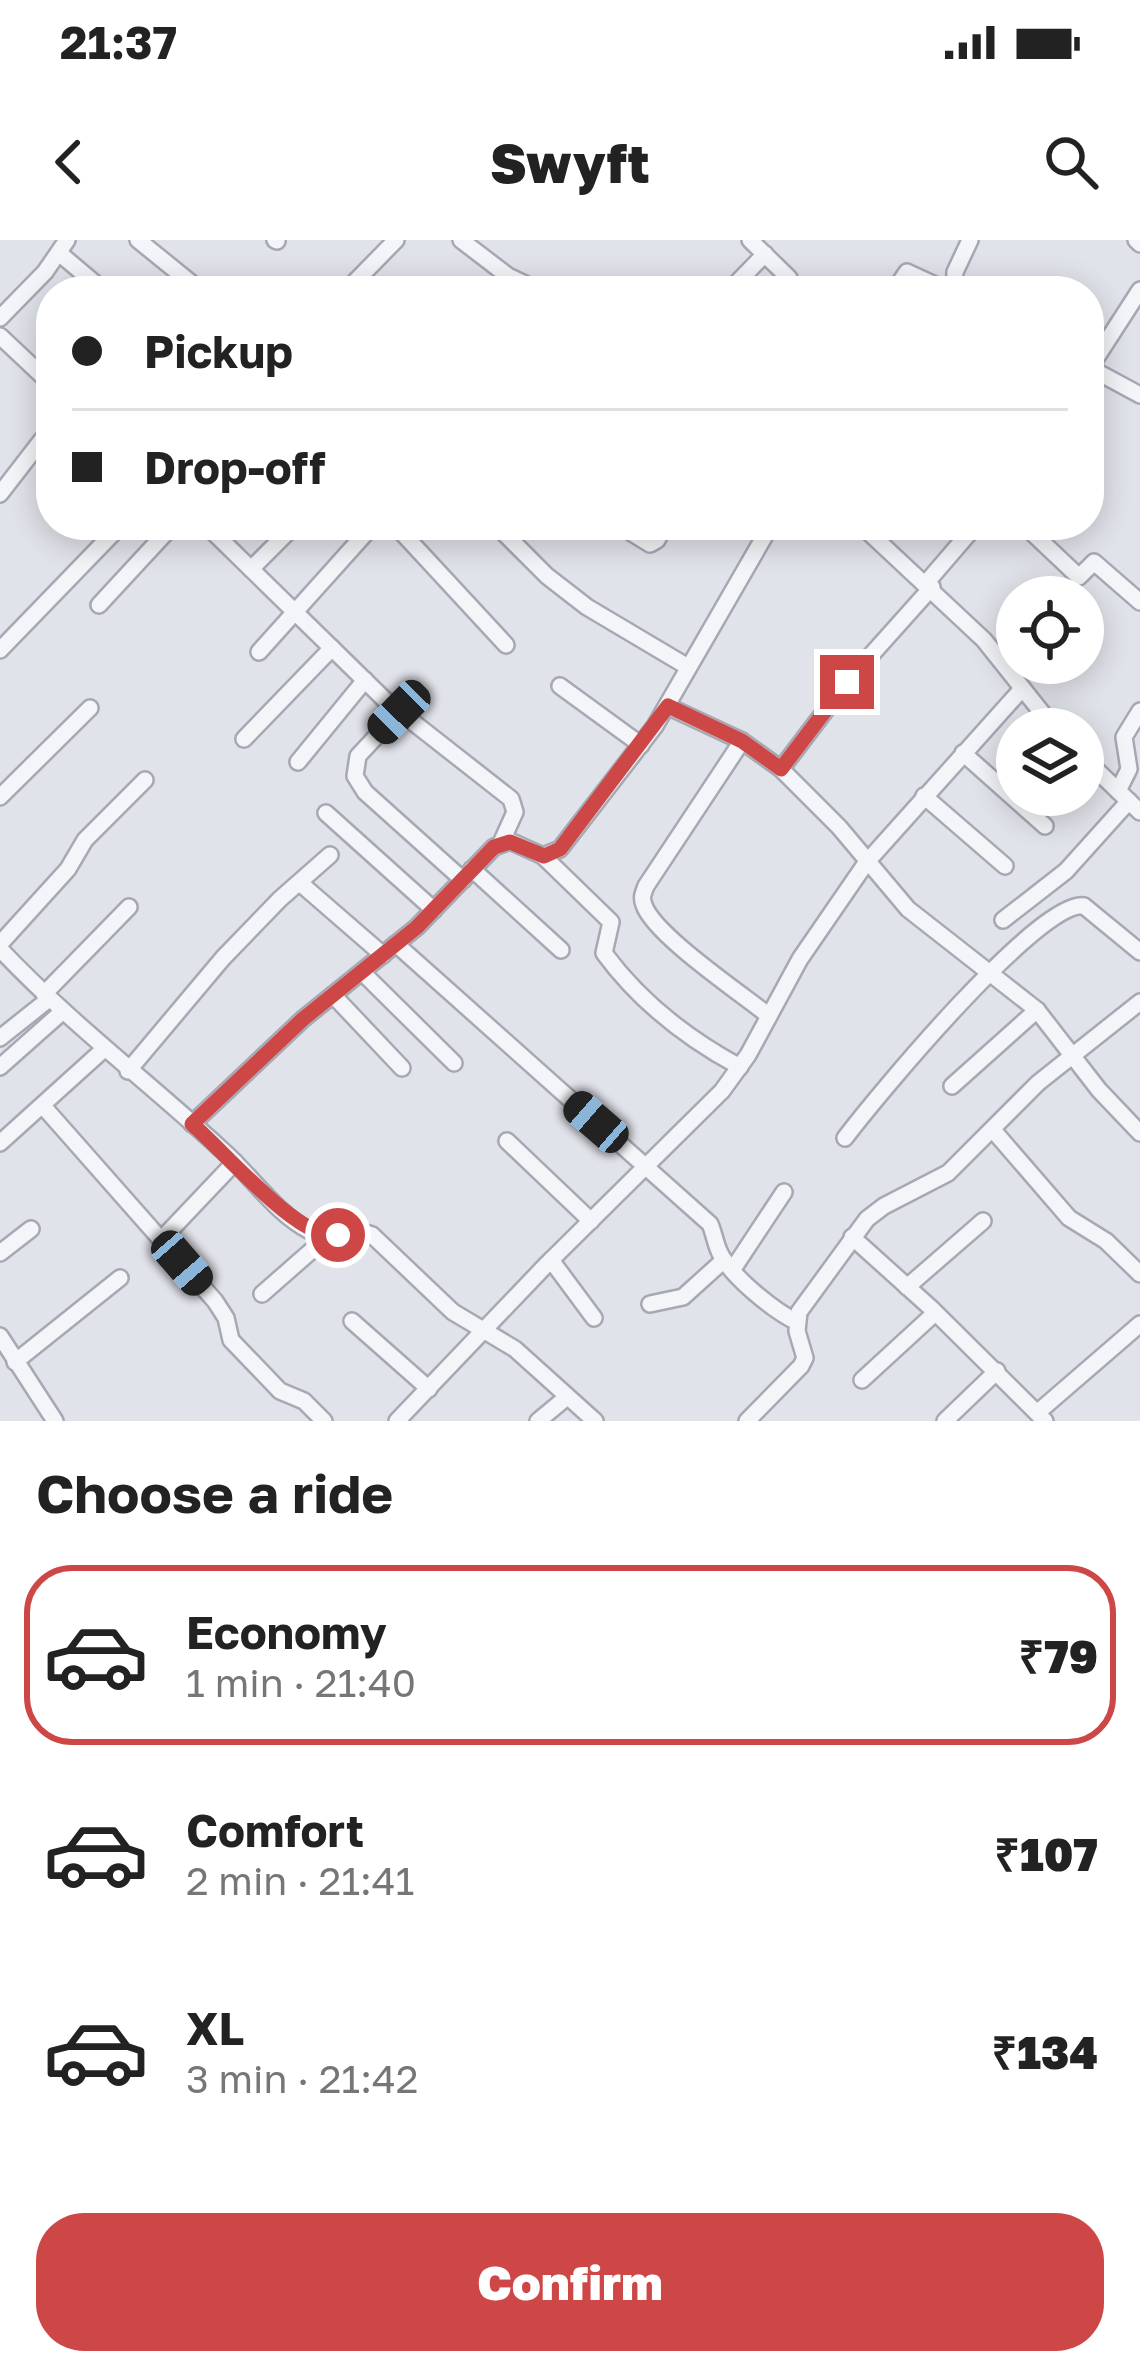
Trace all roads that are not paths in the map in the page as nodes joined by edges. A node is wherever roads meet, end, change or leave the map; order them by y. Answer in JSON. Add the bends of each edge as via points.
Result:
{"nodes":[{"id":1,"x":138,"y":240,"type":"edge"},
{"id":2,"x":396,"y":240,"type":"edge"},
{"id":3,"x":460,"y":240,"type":"edge"},
{"id":4,"x":750,"y":240,"type":"edge"},
{"id":5,"x":970,"y":240,"type":"edge"},
{"id":6,"x":63,"y":246,"type":"edge"},
{"id":7,"x":765,"y":254,"type":"junction"},
{"id":8,"x":37,"y":276,"type":"edge"},
{"id":9,"x":90,"y":276,"type":"edge"},
{"id":10,"x":182,"y":276,"type":"edge"},
{"id":11,"x":361,"y":276,"type":"edge"},
{"id":12,"x":508,"y":276,"type":"edge"},
{"id":13,"x":744,"y":276,"type":"edge"},
{"id":14,"x":787,"y":276,"type":"edge"},
{"id":15,"x":954,"y":276,"type":"edge"},
{"id":16,"x":36,"y":277,"type":"edge"},
{"id":17,"x":1137,"y":302,"type":"edge"},
{"id":18,"x":0,"y":318,"type":"edge"},
{"id":19,"x":0,"y":336,"type":"edge"},
{"id":20,"x":1104,"y":348,"type":"edge"},
{"id":21,"x":36,"y":370,"type":"edge"},
{"id":22,"x":1104,"y":376,"type":"edge"},
{"id":23,"x":1140,"y":395,"type":"edge"},
{"id":24,"x":36,"y":447,"type":"edge"},
{"id":25,"x":0,"y":494,"type":"edge"},
{"id":26,"x":106,"y":540,"type":"edge"},
{"id":27,"x":159,"y":540,"type":"edge"},
{"id":28,"x":223,"y":540,"type":"edge"},
{"id":29,"x":281,"y":540,"type":"edge"},
{"id":30,"x":360,"y":540,"type":"edge"},
{"id":31,"x":409,"y":540,"type":"edge"},
{"id":32,"x":515,"y":540,"type":"edge"},
{"id":33,"x":762,"y":540,"type":"edge"},
{"id":34,"x":878,"y":540,"type":"edge"},
{"id":35,"x":1040,"y":540,"type":"edge"},
{"id":36,"x":963,"y":541,"type":"edge"},
{"id":37,"x":251,"y":569,"type":"junction"},
{"id":38,"x":929,"y":585,"type":"junction"},
{"id":39,"x":1137,"y":594,"type":"edge"},
{"id":40,"x":99,"y":605,"type":"dead end"},
{"id":41,"x":296,"y":612,"type":"junction"},
{"id":42,"x":506,"y":645,"type":"dead end"},
{"id":43,"x":332,"y":648,"type":"junction"},
{"id":44,"x":0,"y":650,"type":"edge"},
{"id":45,"x":259,"y":652,"type":"dead end"},
{"id":46,"x":688,"y":667,"type":"junction"},
{"id":47,"x":365,"y":680,"type":"junction"},
{"id":48,"x":560,"y":686,"type":"dead end"},
{"id":49,"x":1022,"y":690,"type":"junction"},
{"id":50,"x":668,"y":706,"type":"junction"},
{"id":51,"x":91,"y":708,"type":"dead end"},
{"id":52,"x":1037,"y":708,"type":"edge"},
{"id":53,"x":1140,"y":710,"type":"edge"},
{"id":54,"x":399,"y":712,"type":"junction"},
{"id":55,"x":244,"y":739,"type":"dead end"},
{"id":56,"x":742,"y":741,"type":"junction"},
{"id":57,"x":641,"y":745,"type":"junction"},
{"id":58,"x":963,"y":753,"type":"junction"},
{"id":59,"x":298,"y":761,"type":"dead end"},
{"id":60,"x":781,"y":769,"type":"junction"},
{"id":61,"x":1134,"y":771,"type":"edge"},
{"id":62,"x":1104,"y":778,"type":"edge"},
{"id":63,"x":145,"y":780,"type":"dead end"},
{"id":64,"x":924,"y":796,"type":"junction"},
{"id":65,"x":0,"y":797,"type":"edge"},
{"id":66,"x":1129,"y":802,"type":"edge"},
{"id":67,"x":326,"y":813,"type":"dead end"},
{"id":68,"x":1045,"y":826,"type":"dead end"},
{"id":69,"x":500,"y":842,"type":"junction"},
{"id":70,"x":330,"y":855,"type":"dead end"},
{"id":71,"x":544,"y":856,"type":"junction"},
{"id":72,"x":866,"y":863,"type":"junction"},
{"id":73,"x":1005,"y":866,"type":"dead end"},
{"id":74,"x":467,"y":874,"type":"junction"},
{"id":75,"x":300,"y":883,"type":"junction"},
{"id":76,"x":129,"y":907,"type":"dead end"},
{"id":77,"x":434,"y":910,"type":"junction"},
{"id":78,"x":1003,"y":920,"type":"dead end"},
{"id":79,"x":0,"y":947,"type":"edge"},
{"id":80,"x":389,"y":950,"type":"junction"},
{"id":81,"x":561,"y":950,"type":"dead end"},
{"id":82,"x":1140,"y":952,"type":"edge"},
{"id":83,"x":362,"y":972,"type":"junction"},
{"id":84,"x":987,"y":973,"type":"junction"},
{"id":85,"x":333,"y":995,"type":"junction"},
{"id":86,"x":46,"y":996,"type":"junction"},
{"id":87,"x":1140,"y":1002,"type":"edge"},
{"id":88,"x":1037,"y":1010,"type":"junction"},
{"id":89,"x":62,"y":1012,"type":"junction"},
{"id":90,"x":769,"y":1016,"type":"junction"},
{"id":91,"x":0,"y":1038,"type":"edge"},
{"id":92,"x":104,"y":1050,"type":"junction"},
{"id":93,"x":1071,"y":1055,"type":"junction"},
{"id":94,"x":454,"y":1063,"type":"dead end"},
{"id":95,"x":0,"y":1067,"type":"edge"},
{"id":96,"x":740,"y":1067,"type":"junction"},
{"id":97,"x":402,"y":1068,"type":"dead end"},
{"id":98,"x":128,"y":1071,"type":"junction"},
{"id":99,"x":952,"y":1086,"type":"dead end"},
{"id":100,"x":43,"y":1106,"type":"junction"},
{"id":101,"x":192,"y":1124,"type":"junction"},
{"id":102,"x":1138,"y":1128,"type":"edge"},
{"id":103,"x":993,"y":1130,"type":"junction"},
{"id":104,"x":845,"y":1138,"type":"dead end"},
{"id":105,"x":506,"y":1141,"type":"dead end"},
{"id":106,"x":0,"y":1143,"type":"edge"},
{"id":107,"x":235,"y":1162,"type":"junction"},
{"id":108,"x":647,"y":1168,"type":"junction"},
{"id":109,"x":784,"y":1192,"type":"dead end"},
{"id":110,"x":591,"y":1221,"type":"junction"},
{"id":111,"x":983,"y":1221,"type":"dead end"},
{"id":112,"x":31,"y":1228,"type":"dead end"},
{"id":113,"x":327,"y":1237,"type":"junction"},
{"id":114,"x":851,"y":1237,"type":"junction"},
{"id":115,"x":161,"y":1240,"type":"junction"},
{"id":116,"x":0,"y":1253,"type":"edge"},
{"id":117,"x":551,"y":1260,"type":"junction"},
{"id":118,"x":728,"y":1264,"type":"junction"},
{"id":119,"x":1140,"y":1274,"type":"edge"},
{"id":120,"x":120,"y":1278,"type":"dead end"},
{"id":121,"x":908,"y":1287,"type":"junction"},
{"id":122,"x":262,"y":1294,"type":"dead end"},
{"id":123,"x":650,"y":1304,"type":"dead end"},
{"id":124,"x":935,"y":1313,"type":"junction"},
{"id":125,"x":594,"y":1318,"type":"dead end"},
{"id":126,"x":352,"y":1321,"type":"dead end"},
{"id":127,"x":796,"y":1322,"type":"junction"},
{"id":128,"x":1140,"y":1324,"type":"edge"},
{"id":129,"x":484,"y":1330,"type":"junction"},
{"id":130,"x":0,"y":1336,"type":"edge"},
{"id":131,"x":9,"y":1362,"type":"edge"},
{"id":132,"x":997,"y":1371,"type":"junction"},
{"id":133,"x":862,"y":1380,"type":"dead end"},
{"id":134,"x":428,"y":1388,"type":"junction"},
{"id":135,"x":567,"y":1397,"type":"junction"},
{"id":136,"x":1041,"y":1417,"type":"edge"},
{"id":137,"x":55,"y":1421,"type":"edge"},
{"id":138,"x":324,"y":1421,"type":"edge"},
{"id":139,"x":397,"y":1421,"type":"edge"},
{"id":140,"x":538,"y":1421,"type":"edge"},
{"id":141,"x":596,"y":1421,"type":"edge"},
{"id":142,"x":747,"y":1421,"type":"edge"},
{"id":143,"x":945,"y":1421,"type":"edge"}],
"edges":[{"from":1,"to":10,"type":"street"},
{"from":2,"to":11,"type":"street"},
{"from":3,"to":12,"type":"street"},
{"from":4,"to":7,"type":"street"},
{"from":5,"to":15,"type":"street"},
{"from":6,"to":8,"type":"street"},
{"from":6,"to":9,"type":"street"},
{"from":7,"to":13,"type":"street"},
{"from":7,"to":14,"type":"street"},
{"from":16,"to":18,"type":"street"},
{"from":17,"to":20,"type":"street"},
{"from":19,"to":21,"type":"street"},
{"from":22,"to":23,"type":"street"},
{"from":24,"to":25,"type":"street"},
{"from":26,"to":44,"type":"street"},
{"from":27,"to":40,"type":"street"},
{"from":28,"to":37,"type":"street"},
{"from":29,"to":37,"type":"street"},
{"from":30,"to":41,"type":"street"},
{"from":31,"to":42,"type":"street"},
{"from":32,"to":46,"type":"street","via":[[587,607]]},
{"from":33,"to":46,"type":"street"},
{"from":34,"to":38,"type":"street"},
{"from":35,"to":39,"type":"street","via":[[1079,577],[1094,562]]},
{"from":36,"to":38,"type":"street"},
{"from":37,"to":41,"type":"street"},
{"from":38,"to":49,"type":"street"},
{"from":38,"to":60,"type":"street"},
{"from":41,"to":43,"type":"street"},
{"from":41,"to":45,"type":"street"},
{"from":43,"to":47,"type":"street"},
{"from":43,"to":55,"type":"street"},
{"from":46,"to":50,"type":"street"},
{"from":47,"to":54,"type":"street"},
{"from":47,"to":59,"type":"street"},
{"from":48,"to":57,"type":"street"},
{"from":49,"to":52,"type":"street"},
{"from":49,"to":58,"type":"street"},
{"from":50,"to":56,"type":"street"},
{"from":50,"to":57,"type":"street"},
{"from":51,"to":65,"type":"street"},
{"from":53,"to":61,"type":"street","via":[[1124,737]]},
{"from":54,"to":69,"type":"street","via":[[511,799],[515,812]]},
{"from":54,"to":74,"type":"street","via":[[358,756],[355,776],[364,792]]},
{"from":56,"to":60,"type":"street"},
{"from":56,"to":90,"type":"street","via":[[643,899],[676,942]]},
{"from":57,"to":71,"type":"street","via":[[569,838]]},
{"from":58,"to":64,"type":"street"},
{"from":58,"to":68,"type":"street"},
{"from":60,"to":72,"type":"street"},
{"from":61,"to":66,"type":"street"},
{"from":62,"to":66,"type":"street"},
{"from":63,"to":79,"type":"street"},
{"from":64,"to":72,"type":"street"},
{"from":64,"to":73,"type":"street"},
{"from":66,"to":78,"type":"street","via":[[1066,872]]},
{"from":67,"to":77,"type":"street"},
{"from":69,"to":71,"type":"street"},
{"from":69,"to":74,"type":"street"},
{"from":70,"to":75,"type":"street"},
{"from":71,"to":96,"type":"street","via":[[611,922],[604,953],[622,974],[686,1037]]},
{"from":72,"to":84,"type":"street"},
{"from":72,"to":90,"type":"street"},
{"from":74,"to":77,"type":"street"},
{"from":74,"to":81,"type":"street"},
{"from":75,"to":80,"type":"street"},
{"from":75,"to":98,"type":"street","via":[[223,958]]},
{"from":76,"to":86,"type":"street"},
{"from":77,"to":80,"type":"street"},
{"from":79,"to":86,"type":"street"},
{"from":80,"to":83,"type":"street"},
{"from":80,"to":108,"type":"street"},
{"from":82,"to":84,"type":"street","via":[[1084,906],[1072,905]]},
{"from":83,"to":85,"type":"street"},
{"from":83,"to":94,"type":"street"},
{"from":84,"to":88,"type":"street"},
{"from":84,"to":104,"type":"street"},
{"from":85,"to":97,"type":"street"},
{"from":85,"to":101,"type":"street"},
{"from":86,"to":89,"type":"street"},
{"from":86,"to":91,"type":"street"},
{"from":87,"to":93,"type":"street"},
{"from":88,"to":93,"type":"street"},
{"from":88,"to":99,"type":"street"},
{"from":89,"to":92,"type":"street"},
{"from":89,"to":95,"type":"street"},
{"from":90,"to":96,"type":"street"},
{"from":92,"to":98,"type":"street"},
{"from":92,"to":100,"type":"street"},
{"from":93,"to":102,"type":"street"},
{"from":93,"to":103,"type":"street"},
{"from":96,"to":108,"type":"street"},
{"from":98,"to":101,"type":"street"},
{"from":100,"to":106,"type":"street"},
{"from":100,"to":115,"type":"street"},
{"from":101,"to":107,"type":"street"},
{"from":103,"to":114,"type":"street","via":[[948,1173],[884,1206]]},
{"from":103,"to":119,"type":"street","via":[[1069,1217]]},
{"from":105,"to":110,"type":"street"},
{"from":107,"to":113,"type":"street","via":[[294,1221]]},
{"from":107,"to":115,"type":"street"},
{"from":108,"to":110,"type":"street"},
{"from":108,"to":118,"type":"street","via":[[710,1224]]},
{"from":109,"to":118,"type":"street"},
{"from":110,"to":117,"type":"street"},
{"from":111,"to":121,"type":"street"},
{"from":112,"to":116,"type":"street"},
{"from":113,"to":122,"type":"street"},
{"from":113,"to":129,"type":"street","via":[[372,1235],[453,1312]]},
{"from":114,"to":121,"type":"street"},
{"from":114,"to":127,"type":"street"},
{"from":115,"to":138,"type":"street","via":[[223,1311],[231,1340],[280,1391]]},
{"from":117,"to":125,"type":"street"},
{"from":117,"to":129,"type":"street"},
{"from":118,"to":123,"type":"street","via":[[683,1298]]},
{"from":118,"to":127,"type":"street"},
{"from":120,"to":131,"type":"street"},
{"from":121,"to":124,"type":"street"},
{"from":124,"to":132,"type":"street"},
{"from":124,"to":133,"type":"street"},
{"from":126,"to":134,"type":"street"},
{"from":127,"to":142,"type":"street","via":[[806,1358]]},
{"from":128,"to":136,"type":"street"},
{"from":129,"to":134,"type":"street"},
{"from":129,"to":135,"type":"street"},
{"from":130,"to":131,"type":"street"},
{"from":131,"to":137,"type":"street"},
{"from":132,"to":136,"type":"street"},
{"from":132,"to":143,"type":"street"},
{"from":134,"to":139,"type":"street"},
{"from":135,"to":140,"type":"street"},
{"from":135,"to":141,"type":"street"}]}
